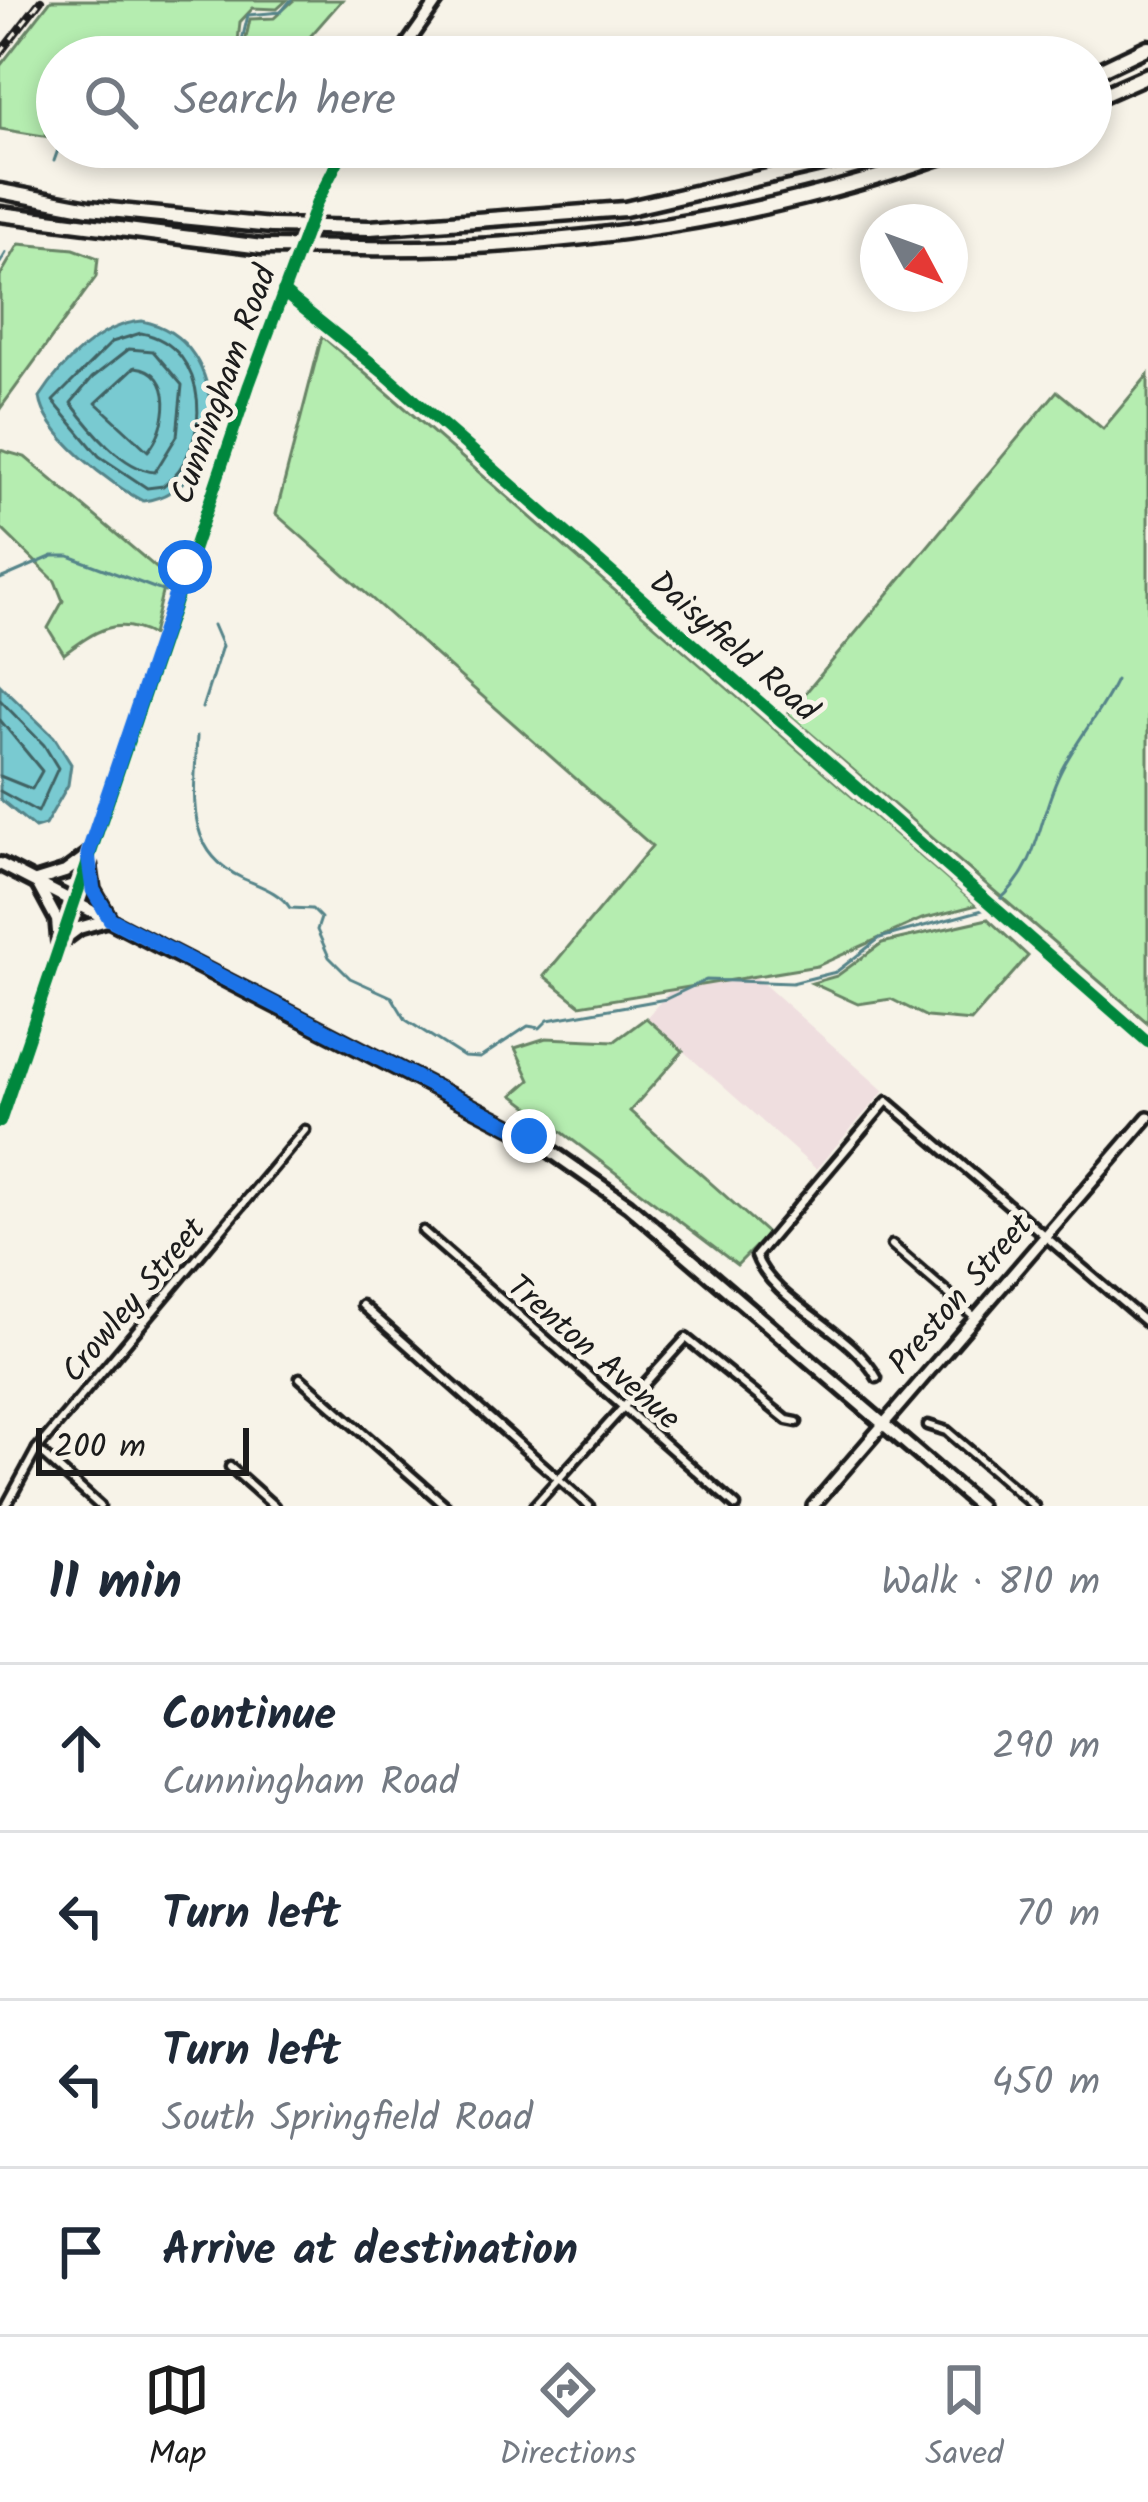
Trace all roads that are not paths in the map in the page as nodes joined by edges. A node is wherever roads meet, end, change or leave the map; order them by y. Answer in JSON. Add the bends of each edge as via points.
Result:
{"nodes":[{"id":1,"x":438,"y":0,"type":"edge"},
{"id":2,"x":413,"y":36,"type":"edge"},
{"id":3,"x":1148,"y":47,"type":"edge"},
{"id":4,"x":1112,"y":64,"type":"edge"},
{"id":5,"x":1148,"y":75,"type":"edge"},
{"id":6,"x":1112,"y":91,"type":"edge"},
{"id":7,"x":336,"y":168,"type":"edge"},
{"id":8,"x":803,"y":168,"type":"edge"},
{"id":9,"x":899,"y":168,"type":"edge"},
{"id":10,"x":0,"y":190,"type":"edge"},
{"id":11,"x":0,"y":214,"type":"edge"},
{"id":12,"x":283,"y":292,"type":"junction"},
{"id":13,"x":88,"y":854,"type":"junction"},
{"id":14,"x":0,"y":864,"type":"edge"},
{"id":15,"x":36,"y":881,"type":"junction"},
{"id":16,"x":72,"y":899,"type":"junction"},
{"id":17,"x":110,"y":919,"type":"junction"},
{"id":18,"x":58,"y":943,"type":"junction"},
{"id":19,"x":1148,"y":1042,"type":"edge"},
{"id":20,"x":1148,"y":1117,"type":"edge"},
{"id":21,"x":0,"y":1122,"type":"edge"},
{"id":22,"x":305,"y":1130,"type":"dead end"},
{"id":23,"x":423,"y":1231,"type":"dead end"},
{"id":24,"x":1046,"y":1233,"type":"junction"},
{"id":25,"x":892,"y":1245,"type":"dead end"},
{"id":26,"x":362,"y":1305,"type":"dead end"},
{"id":27,"x":975,"y":1317,"type":"junction"},
{"id":28,"x":1148,"y":1324,"type":"edge"},
{"id":29,"x":300,"y":1378,"type":"dead end"},
{"id":30,"x":877,"y":1378,"type":"dead end"},
{"id":31,"x":621,"y":1407,"type":"junction"},
{"id":32,"x":797,"y":1422,"type":"dead end"},
{"id":33,"x":881,"y":1424,"type":"junction"},
{"id":34,"x":928,"y":1425,"type":"dead end"},
{"id":35,"x":37,"y":1449,"type":"junction"},
{"id":36,"x":230,"y":1467,"type":"dead end"},
{"id":37,"x":558,"y":1478,"type":"junction"},
{"id":38,"x":6,"y":1506,"type":"edge"},
{"id":39,"x":100,"y":1506,"type":"edge"},
{"id":40,"x":274,"y":1506,"type":"edge"},
{"id":41,"x":446,"y":1506,"type":"edge"},
{"id":42,"x":534,"y":1506,"type":"edge"},
{"id":43,"x":589,"y":1506,"type":"edge"},
{"id":44,"x":736,"y":1506,"type":"edge"},
{"id":45,"x":813,"y":1506,"type":"edge"},
{"id":46,"x":979,"y":1506,"type":"edge"},
{"id":47,"x":1034,"y":1506,"type":"edge"}],
"edges":[{"from":1,"to":2,"type":"street"},
{"from":3,"to":4,"type":"highway"},
{"from":5,"to":6,"type":"highway"},
{"from":7,"to":12,"type":"street","name":"Cunningham Road"},
{"from":8,"to":10,"type":"highway","bridge":true,"via":[[625,209],[370,228],[89,208]]},
{"from":9,"to":11,"type":"highway","bridge":true,"via":[[790,201],[639,231],[459,250],[262,247]]},
{"from":12,"to":13,"type":"street","name":"Cunningham Road"},
{"from":12,"to":19,"type":"street","name":"Daisyfield Road"},
{"from":13,"to":15,"type":"main road"},
{"from":13,"to":16,"type":"street","name":"Cunningham Road"},
{"from":13,"to":17,"type":"main road","via":[[93,890]]},
{"from":14,"to":15,"type":"main road"},
{"from":15,"to":16,"type":"main road"},
{"from":15,"to":18,"type":"main road","via":[[57,920]]},
{"from":16,"to":17,"type":"main road"},
{"from":16,"to":18,"type":"street","name":"Cunningham Road"},
{"from":17,"to":18,"type":"main road"},
{"from":17,"to":33,"type":"main road","via":[[529,1136],[628,1205]]},
{"from":18,"to":21,"type":"street","name":"Cunningham Road"},
{"from":20,"to":24,"type":"street","name":"Preston Street"},
{"from":22,"to":35,"type":"street","name":"Crowley Street"},
{"from":23,"to":31,"type":"street","name":"Trenton Avenue"},
{"from":24,"to":27,"type":"street","name":"Preston Street"},
{"from":24,"to":28,"type":"street"},
{"from":24,"to":30,"type":"street","via":[[886,1100],[756,1256]]},
{"from":25,"to":27,"type":"street"},
{"from":26,"to":37,"type":"street"},
{"from":27,"to":33,"type":"street","name":"Preston Street"},
{"from":29,"to":41,"type":"street"},
{"from":31,"to":32,"type":"street","via":[[686,1338]]},
{"from":31,"to":37,"type":"street"},
{"from":31,"to":44,"type":"street","name":"Trenton Avenue"},
{"from":33,"to":45,"type":"street","name":"Preston Street"},
{"from":33,"to":46,"type":"main road"},
{"from":34,"to":47,"type":"street","via":[[947,1431]]},
{"from":35,"to":38,"type":"street","name":"Crowley Street"},
{"from":35,"to":39,"type":"street"},
{"from":36,"to":40,"type":"street"},
{"from":37,"to":42,"type":"street"},
{"from":37,"to":43,"type":"street"}]}
